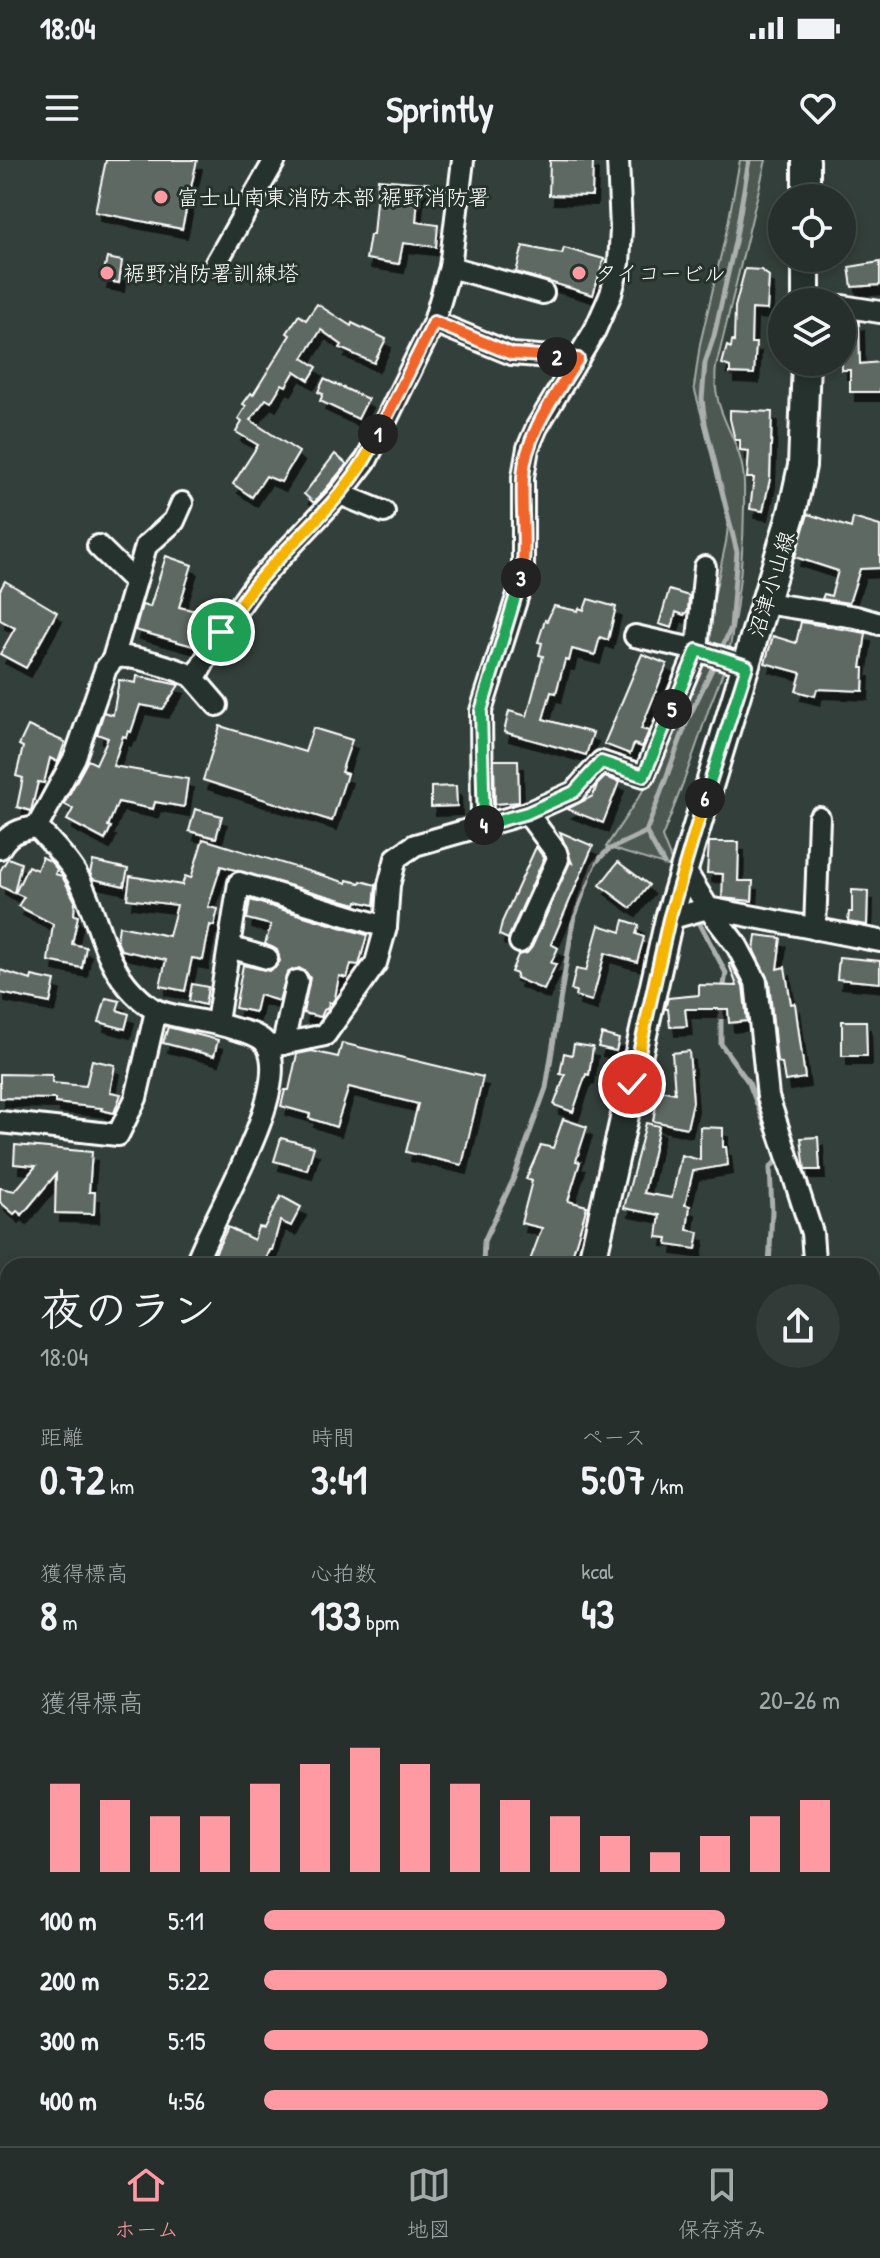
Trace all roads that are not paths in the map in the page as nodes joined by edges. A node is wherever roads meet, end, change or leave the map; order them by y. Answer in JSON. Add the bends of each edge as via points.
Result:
{"nodes":[{"id":1,"x":275,"y":160,"type":"edge"},
{"id":2,"x":463,"y":160,"type":"edge"},
{"id":3,"x":618,"y":160,"type":"edge"},
{"id":4,"x":806,"y":160,"type":"edge"},
{"id":5,"x":806,"y":184,"type":"edge"},
{"id":6,"x":216,"y":263,"type":"dead end"},
{"id":7,"x":450,"y":267,"type":"junction"},
{"id":8,"x":543,"y":293,"type":"dead end"},
{"id":9,"x":856,"y":308,"type":"edge"},
{"id":10,"x":880,"y":312,"type":"edge"},
{"id":11,"x":434,"y":322,"type":"junction"},
{"id":12,"x":578,"y":359,"type":"junction"},
{"id":13,"x":805,"y":376,"type":"edge"},
{"id":14,"x":340,"y":494,"type":"junction"},
{"id":15,"x":182,"y":503,"type":"dead end"},
{"id":16,"x":384,"y":512,"type":"dead end"},
{"id":17,"x":98,"y":546,"type":"dead end"},
{"id":18,"x":705,"y":567,"type":"dead end"},
{"id":19,"x":135,"y":582,"type":"junction"},
{"id":20,"x":765,"y":603,"type":"junction"},
{"id":21,"x":880,"y":624,"type":"edge"},
{"id":22,"x":635,"y":636,"type":"dead end"},
{"id":23,"x":697,"y":650,"type":"junction"},
{"id":24,"x":113,"y":659,"type":"junction"},
{"id":25,"x":738,"y":663,"type":"junction"},
{"id":26,"x":192,"y":676,"type":"junction"},
{"id":27,"x":217,"y":705,"type":"dead end"},
{"id":28,"x":527,"y":813,"type":"junction"},
{"id":29,"x":819,"y":818,"type":"dead end"},
{"id":30,"x":482,"y":825,"type":"junction"},
{"id":31,"x":37,"y":827,"type":"junction"},
{"id":32,"x":0,"y":848,"type":"edge"},
{"id":33,"x":683,"y":867,"type":"junction"},
{"id":34,"x":708,"y":908,"type":"junction"},
{"id":35,"x":669,"y":919,"type":"junction"},
{"id":36,"x":386,"y":927,"type":"junction"},
{"id":37,"x":815,"y":929,"type":"junction"},
{"id":38,"x":880,"y":941,"type":"edge"},
{"id":39,"x":520,"y":942,"type":"dead end"},
{"id":40,"x":229,"y":947,"type":"junction"},
{"id":41,"x":267,"y":958,"type":"dead end"},
{"id":42,"x":297,"y":981,"type":"dead end"},
{"id":43,"x":156,"y":1011,"type":"junction"},
{"id":44,"x":217,"y":1022,"type":"junction"},
{"id":45,"x":276,"y":1045,"type":"junction"},
{"id":46,"x":0,"y":1122,"type":"edge"},
{"id":47,"x":815,"y":1251,"type":"edge"},
{"id":48,"x":198,"y":1258,"type":"edge"},
{"id":49,"x":593,"y":1258,"type":"edge"}],
"edges":[{"from":1,"to":6,"type":"street"},
{"from":2,"to":7,"type":"street"},
{"from":3,"to":12,"type":"street","via":[[619,263],[611,294]]},
{"from":4,"to":5,"type":"main road"},
{"from":7,"to":8,"type":"street"},
{"from":7,"to":11,"type":"street"},
{"from":9,"to":10,"type":"street"},
{"from":11,"to":12,"type":"street","via":[[512,354]]},
{"from":11,"to":14,"type":"street","via":[[367,459]]},
{"from":12,"to":30,"type":"street","via":[[528,448],[521,580],[481,711]]},
{"from":13,"to":20,"type":"main road","name":"沼津小山線","via":[[802,466]]},
{"from":14,"to":16,"type":"street"},
{"from":14,"to":26,"type":"street","via":[[256,583]]},
{"from":15,"to":19,"type":"street","via":[[174,521],[146,546]]},
{"from":17,"to":19,"type":"street"},
{"from":18,"to":23,"type":"street"},
{"from":19,"to":24,"type":"street"},
{"from":20,"to":21,"type":"street"},
{"from":20,"to":25,"type":"main road","name":"沼津小山線"},
{"from":22,"to":23,"type":"street"},
{"from":23,"to":25,"type":"street"},
{"from":23,"to":28,"type":"street","via":[[644,776],[601,762],[574,792]]},
{"from":24,"to":26,"type":"street","via":[[124,656]]},
{"from":24,"to":31,"type":"street","via":[[75,757]]},
{"from":25,"to":33,"type":"main road","name":"沼津小山線"},
{"from":26,"to":27,"type":"street"},
{"from":28,"to":30,"type":"street"},
{"from":28,"to":39,"type":"street","via":[[558,859]]},
{"from":29,"to":37,"type":"street"},
{"from":30,"to":36,"type":"street","via":[[415,845],[396,858]]},
{"from":31,"to":32,"type":"street","via":[[21,829]]},
{"from":31,"to":43,"type":"street","via":[[79,878],[115,970]]},
{"from":33,"to":34,"type":"street"},
{"from":33,"to":35,"type":"main road","name":"沼津小山線"},
{"from":34,"to":35,"type":"street"},
{"from":34,"to":37,"type":"street"},
{"from":34,"to":47,"type":"street","via":[[756,982],[768,1097]]},
{"from":35,"to":49,"type":"main road","name":"沼津小山線"},
{"from":36,"to":40,"type":"street","via":[[239,883]]},
{"from":36,"to":45,"type":"street","via":[[376,963],[325,1035]]},
{"from":37,"to":38,"type":"street"},
{"from":40,"to":41,"type":"street"},
{"from":40,"to":44,"type":"street"},
{"from":42,"to":45,"type":"street"},
{"from":43,"to":44,"type":"street"},
{"from":43,"to":46,"type":"street","via":[[136,1098],[118,1135]]},
{"from":44,"to":45,"type":"street"},
{"from":45,"to":48,"type":"street","via":[[260,1123]]}]}
